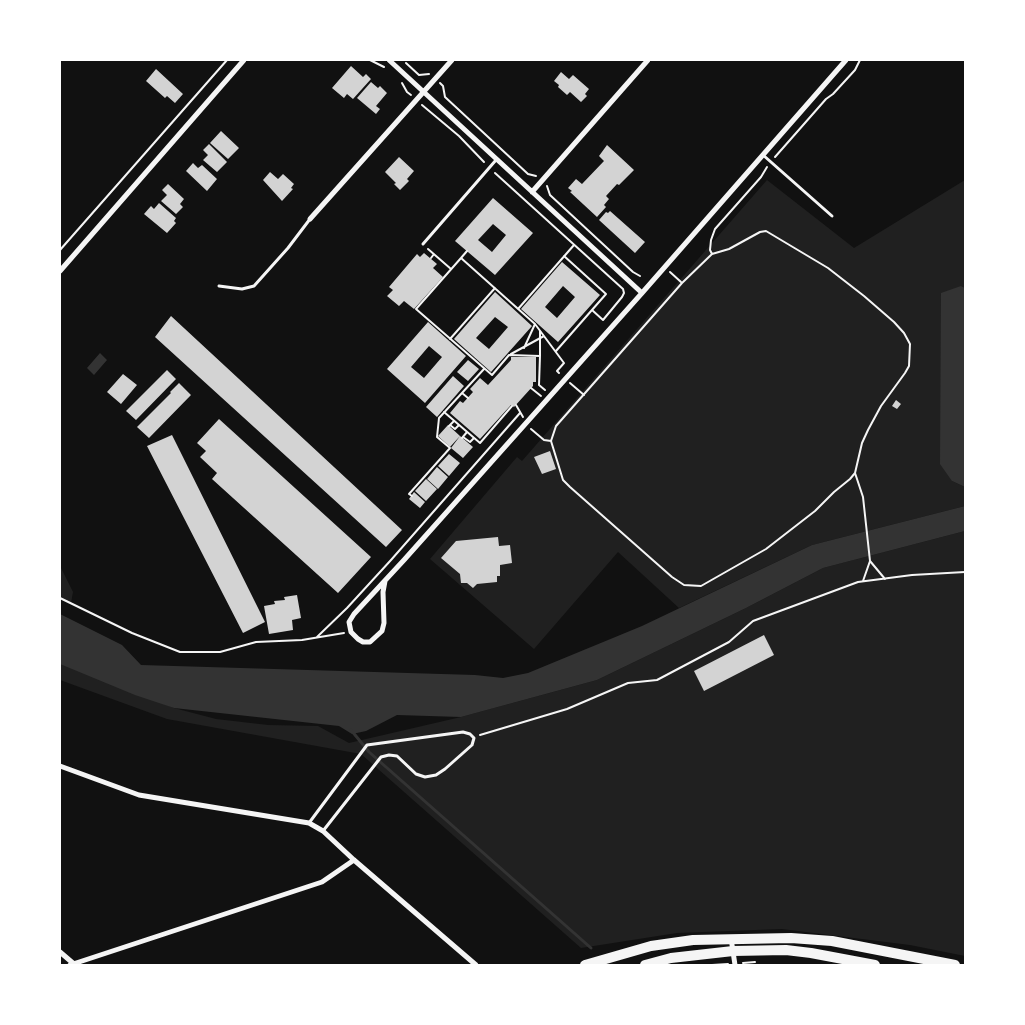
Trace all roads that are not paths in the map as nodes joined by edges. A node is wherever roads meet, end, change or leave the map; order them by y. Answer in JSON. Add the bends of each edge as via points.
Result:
{"nodes":[{"id":1,"x":244,"y":60,"type":"edge"},
{"id":2,"x":389,"y":60,"type":"edge"},
{"id":3,"x":452,"y":60,"type":"edge"},
{"id":4,"x":648,"y":60,"type":"edge"},
{"id":5,"x":846,"y":60,"type":"edge"},
{"id":6,"x":424,"y":92,"type":"junction"},
{"id":7,"x":763,"y":155,"type":"junction"},
{"id":8,"x":497,"y":159,"type":"junction"},
{"id":9,"x":532,"y":192,"type":"junction"},
{"id":10,"x":832,"y":216,"type":"dead end"},
{"id":11,"x":310,"y":219,"type":"joint"},
{"id":12,"x":423,"y":244,"type":"road end"},
{"id":13,"x":60,"y":270,"type":"edge"},
{"id":14,"x":219,"y":286,"type":"dead end"},
{"id":15,"x":642,"y":293,"type":"junction"},
{"id":16,"x":385,"y":581,"type":"junction"},
{"id":17,"x":60,"y":766,"type":"edge"},
{"id":18,"x":308,"y":822,"type":"junction"},
{"id":19,"x":323,"y":831,"type":"junction"},
{"id":20,"x":354,"y":860,"type":"junction"},
{"id":21,"x":731,"y":938,"type":"junction"},
{"id":22,"x":733,"y":951,"type":"junction"},
{"id":23,"x":60,"y":952,"type":"edge"},
{"id":24,"x":72,"y":964,"type":"edge"},
{"id":25,"x":735,"y":964,"type":"edge"},
{"id":26,"x":476,"y":965,"type":"edge"},
{"id":27,"x":585,"y":965,"type":"edge"},
{"id":28,"x":645,"y":965,"type":"edge"},
{"id":29,"x":875,"y":965,"type":"edge"},
{"id":30,"x":955,"y":965,"type":"edge"}],
"edges":[{"from":1,"to":13,"type":"street"},
{"from":2,"to":6,"type":"street"},
{"from":3,"to":6,"type":"street"},
{"from":4,"to":9,"type":"street"},
{"from":5,"to":7,"type":"street"},
{"from":6,"to":8,"type":"street"},
{"from":6,"to":11,"type":"street"},
{"from":7,"to":10,"type":"lane"},
{"from":7,"to":15,"type":"street"},
{"from":8,"to":9,"type":"street"},
{"from":8,"to":12,"type":"lane"},
{"from":9,"to":15,"type":"street"},
{"from":11,"to":14,"type":"lane","via":[[254,286],[242,290]]},
{"from":15,"to":16,"type":"street"},
{"from":16,"to":16,"type":"street","via":[[382,631],[370,642],[358,639],[351,632],[349,622]]},
{"from":17,"to":18,"type":"street","via":[[139,795]]},
{"from":18,"to":19,"type":"street"},
{"from":18,"to":19,"type":"lane","via":[[367,745],[463,732],[474,738],[472,745],[436,775],[416,774],[397,756],[381,758]]},
{"from":19,"to":20,"type":"street"},
{"from":20,"to":24,"type":"street","via":[[322,882]]},
{"from":20,"to":26,"type":"street"},
{"from":21,"to":22,"type":"street"},
{"from":21,"to":27,"type":"main road","via":[[651,946]]},
{"from":21,"to":30,"type":"main road","via":[[832,942]]},
{"from":22,"to":25,"type":"street"},
{"from":22,"to":28,"type":"main road","via":[[671,958]]},
{"from":22,"to":29,"type":"main road","via":[[811,952]]},
{"from":23,"to":24,"type":"street"}]}
